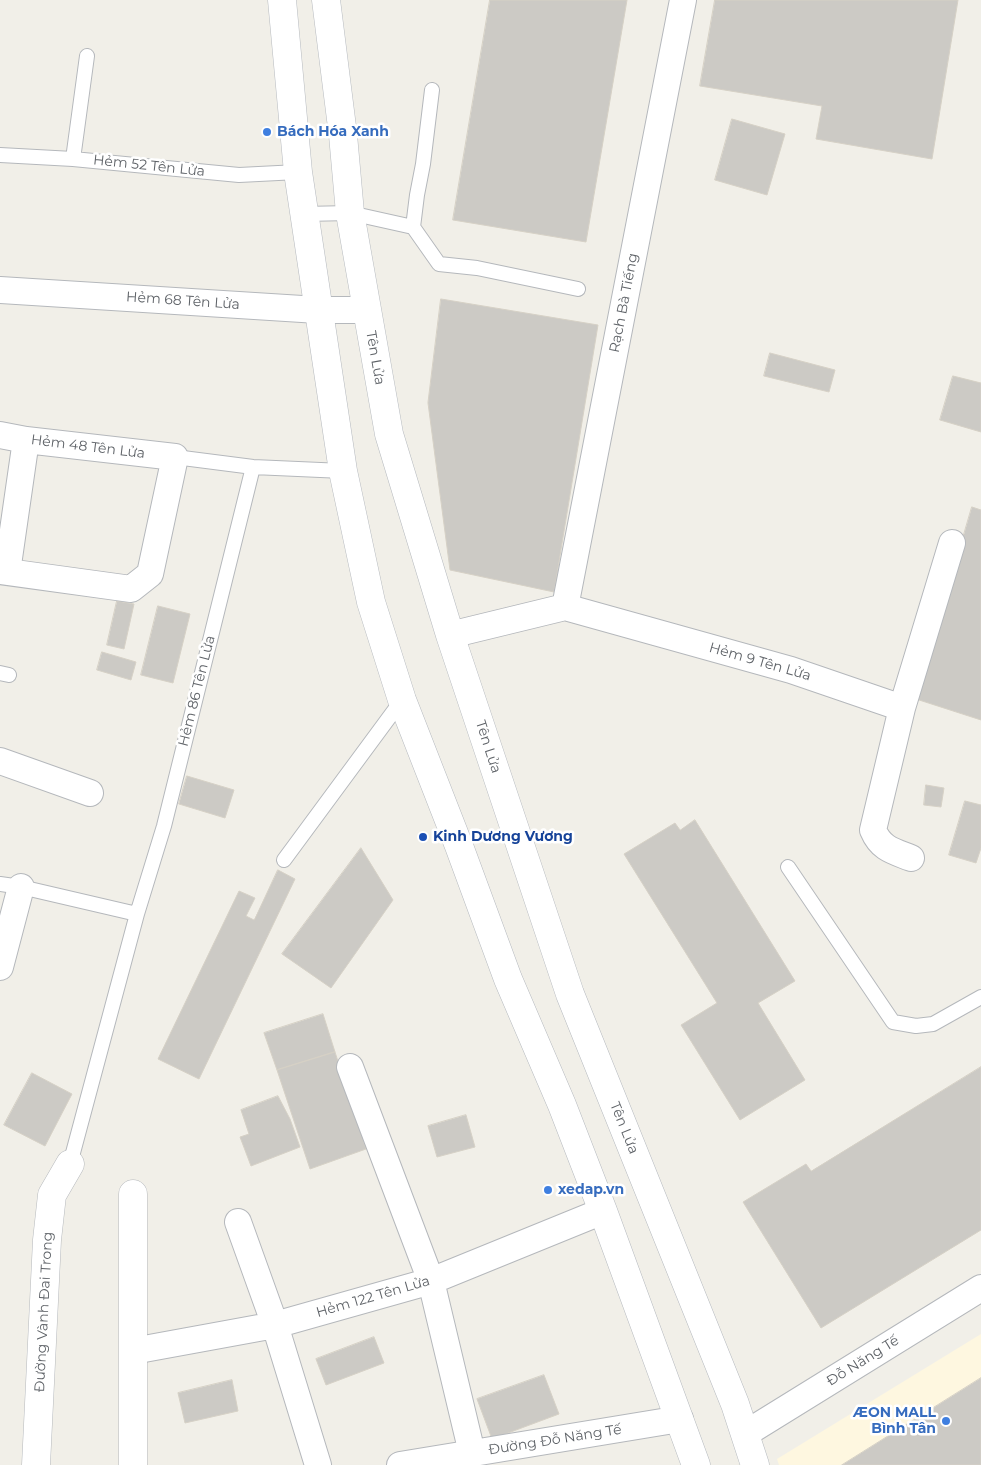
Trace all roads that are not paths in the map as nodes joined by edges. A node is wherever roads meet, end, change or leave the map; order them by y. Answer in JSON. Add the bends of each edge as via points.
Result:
{"nodes":[{"id":1,"x":282,"y":0,"type":"edge"},
{"id":2,"x":326,"y":0,"type":"edge"},
{"id":3,"x":683,"y":0,"type":"edge"},
{"id":4,"x":87,"y":56,"type":"dead end"},
{"id":5,"x":432,"y":90,"type":"dead end"},
{"id":6,"x":0,"y":155,"type":"edge"},
{"id":7,"x":73,"y":158,"type":"junction"},
{"id":8,"x":298,"y":172,"type":"junction"},
{"id":9,"x":350,"y":213,"type":"junction"},
{"id":10,"x":304,"y":214,"type":"junction"},
{"id":11,"x":413,"y":227,"type":"junction"},
{"id":12,"x":578,"y":289,"type":"dead end"},
{"id":13,"x":0,"y":290,"type":"edge"},
{"id":14,"x":318,"y":310,"type":"junction"},
{"id":15,"x":367,"y":310,"type":"junction"},
{"id":16,"x":0,"y":436,"type":"edge"},
{"id":17,"x":26,"y":440,"type":"junction"},
{"id":18,"x":176,"y":457,"type":"junction"},
{"id":19,"x":253,"y":467,"type":"junction"},
{"id":20,"x":343,"y":471,"type":"junction"},
{"id":21,"x":952,"y":543,"type":"dead end"},
{"id":22,"x":3,"y":572,"type":"edge"},
{"id":23,"x":564,"y":607,"type":"junction"},
{"id":24,"x":450,"y":635,"type":"junction"},
{"id":25,"x":402,"y":700,"type":"junction"},
{"id":26,"x":902,"y":708,"type":"junction"},
{"id":27,"x":0,"y":761,"type":"edge"},
{"id":28,"x":90,"y":793,"type":"dead end"},
{"id":29,"x":911,"y":858,"type":"dead end"},
{"id":30,"x":284,"y":860,"type":"dead end"},
{"id":31,"x":788,"y":868,"type":"dead end"},
{"id":32,"x":11,"y":886,"type":"edge"},
{"id":33,"x":137,"y":914,"type":"junction"},
{"id":34,"x":0,"y":967,"type":"edge"},
{"id":35,"x":981,"y":997,"type":"edge"},
{"id":36,"x":350,"y":1066,"type":"dead end"},
{"id":37,"x":70,"y":1164,"type":"joint"},
{"id":38,"x":133,"y":1194,"type":"dead end"},
{"id":39,"x":603,"y":1211,"type":"junction"},
{"id":40,"x":238,"y":1222,"type":"dead end"},
{"id":41,"x":431,"y":1280,"type":"junction"},
{"id":42,"x":981,"y":1288,"type":"edge"},
{"id":43,"x":275,"y":1325,"type":"junction"},
{"id":44,"x":133,"y":1351,"type":"junction"},
{"id":45,"x":680,"y":1420,"type":"junction"},
{"id":46,"x":745,"y":1434,"type":"junction"},
{"id":47,"x":472,"y":1453,"type":"junction"},
{"id":48,"x":426,"y":1464,"type":"edge"},
{"id":49,"x":36,"y":1465,"type":"edge"},
{"id":50,"x":134,"y":1465,"type":"edge"},
{"id":51,"x":318,"y":1465,"type":"edge"},
{"id":52,"x":400,"y":1465,"type":"edge"},
{"id":53,"x":696,"y":1465,"type":"edge"},
{"id":54,"x":755,"y":1465,"type":"edge"}],
"edges":[{"from":1,"to":8,"type":"main road"},
{"from":2,"to":9,"type":"main road","name":"Tên Lửa"},
{"from":3,"to":23,"type":"street","name":"Rạch Bà Tiếng"},
{"from":4,"to":7,"type":"lane"},
{"from":5,"to":11,"type":"lane"},
{"from":6,"to":7,"type":"lane","name":"Hẻm 52 Tên Lửa"},
{"from":7,"to":8,"type":"lane","name":"Hẻm 52 Tên Lửa","via":[[239,175]]},
{"from":8,"to":10,"type":"main road"},
{"from":9,"to":10,"type":"lane"},
{"from":9,"to":11,"type":"lane"},
{"from":9,"to":15,"type":"main road","name":"Tên Lửa"},
{"from":10,"to":14,"type":"main road"},
{"from":11,"to":12,"type":"lane","via":[[439,264],[477,268]]},
{"from":13,"to":14,"type":"street","name":"Hẻm 68 Tên Lửa"},
{"from":14,"to":15,"type":"street","name":"Hẻm 68 Tên Lửa"},
{"from":14,"to":20,"type":"main road"},
{"from":15,"to":24,"type":"main road","name":"Tên Lửa","via":[[389,434]]},
{"from":16,"to":17,"type":"street","name":"Hẻm 48 Tên Lửa"},
{"from":17,"to":18,"type":"street","name":"Hẻm 48 Tên Lửa"},
{"from":17,"to":22,"type":"street"},
{"from":18,"to":19,"type":"lane"},
{"from":18,"to":22,"type":"street","via":[[150,574],[131,589]]},
{"from":19,"to":20,"type":"lane"},
{"from":19,"to":33,"type":"lane","name":"Hẻm 86 Tên Lửa","via":[[164,826]]},
{"from":20,"to":25,"type":"main road","via":[[371,602]]},
{"from":21,"to":26,"type":"street"},
{"from":23,"to":24,"type":"street","name":"Hẻm 9 Tên Lửa"},
{"from":23,"to":26,"type":"street","name":"Hẻm 9 Tên Lửa","via":[[791,670]]},
{"from":24,"to":46,"type":"main road","name":"Tên Lửa","via":[[570,994]]},
{"from":25,"to":30,"type":"lane"},
{"from":25,"to":39,"type":"main road","via":[[508,979]]},
{"from":26,"to":29,"type":"street","via":[[873,830],[887,848]]},
{"from":27,"to":28,"type":"street"},
{"from":31,"to":35,"type":"lane","via":[[893,1022],[916,1026],[933,1024]]},
{"from":32,"to":33,"type":"lane"},
{"from":32,"to":34,"type":"street"},
{"from":33,"to":37,"type":"lane","name":"Hẻm 86 Tên Lửa"},
{"from":36,"to":41,"type":"street"},
{"from":37,"to":49,"type":"main road","name":"Đường Vành Đai Trong","via":[[52,1196],[48,1231]]},
{"from":38,"to":44,"type":"main road"},
{"from":39,"to":41,"type":"street","name":"Hẻm 122 Tên Lửa"},
{"from":39,"to":45,"type":"main road"},
{"from":40,"to":43,"type":"street"},
{"from":41,"to":43,"type":"street","name":"Hẻm 122 Tên Lửa"},
{"from":41,"to":47,"type":"street"},
{"from":42,"to":46,"type":"street","name":"Đỗ Năng Tế"},
{"from":43,"to":44,"type":"street","name":"Hẻm 122 Tên Lửa"},
{"from":43,"to":51,"type":"street"},
{"from":44,"to":50,"type":"main road"},
{"from":45,"to":47,"type":"street","name":"Đường Đỗ Năng Tế"},
{"from":45,"to":53,"type":"main road"},
{"from":46,"to":54,"type":"main road","name":"Tên Lửa"},
{"from":47,"to":48,"type":"street","name":"Đường Đỗ Năng Tế"},
{"from":48,"to":52,"type":"street","name":"Đường Đỗ Năng Tế"}]}
